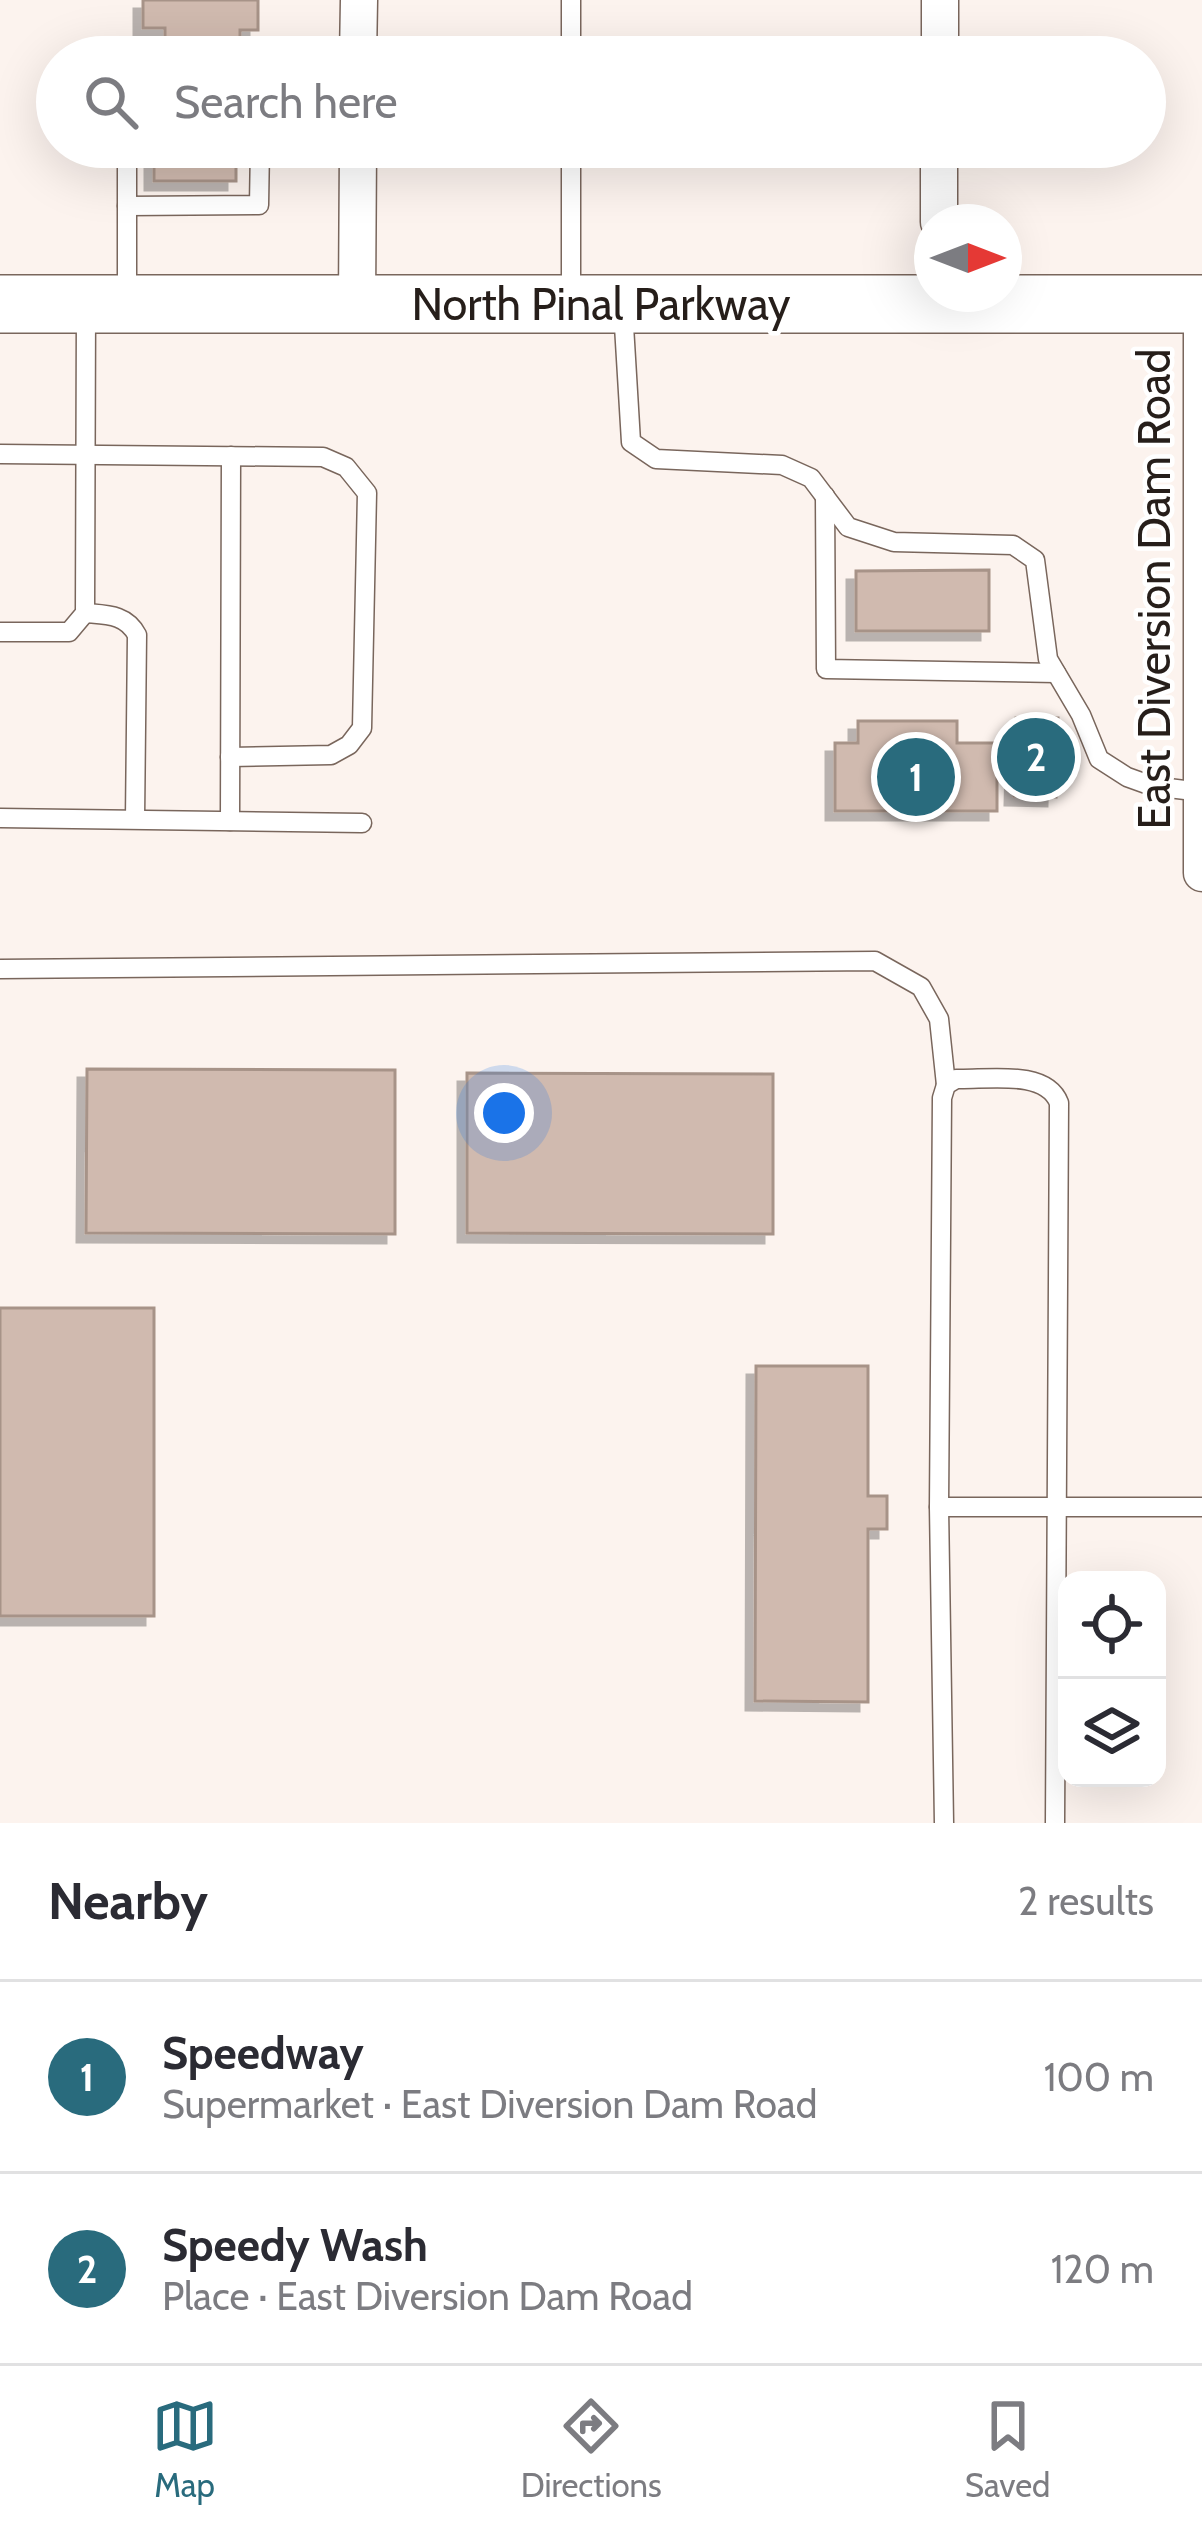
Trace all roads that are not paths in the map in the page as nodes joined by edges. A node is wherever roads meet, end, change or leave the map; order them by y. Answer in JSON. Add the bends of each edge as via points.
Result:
{"nodes":[{"id":1,"x":358,"y":0,"type":"edge"},
{"id":2,"x":571,"y":0,"type":"edge"},
{"id":3,"x":940,"y":0,"type":"edge"},
{"id":4,"x":358,"y":36,"type":"edge"},
{"id":5,"x":571,"y":36,"type":"edge"},
{"id":6,"x":940,"y":36,"type":"edge"},
{"id":7,"x":127,"y":168,"type":"edge"},
{"id":8,"x":260,"y":168,"type":"edge"},
{"id":9,"x":358,"y":168,"type":"edge"},
{"id":10,"x":574,"y":168,"type":"edge"},
{"id":11,"x":939,"y":168,"type":"edge"},
{"id":12,"x":939,"y":204,"type":"edge"},
{"id":13,"x":127,"y":206,"type":"junction"},
{"id":14,"x":914,"y":299,"type":"edge"},
{"id":15,"x":1022,"y":301,"type":"edge"},
{"id":16,"x":0,"y":304,"type":"edge"},
{"id":17,"x":106,"y":304,"type":"junction"},
{"id":18,"x":357,"y":304,"type":"junction"},
{"id":19,"x":597,"y":304,"type":"junction"},
{"id":20,"x":1202,"y":304,"type":"edge"},
{"id":21,"x":0,"y":454,"type":"edge"},
{"id":22,"x":86,"y":454,"type":"junction"},
{"id":23,"x":231,"y":456,"type":"junction"},
{"id":24,"x":1202,"y":482,"type":"edge"},
{"id":25,"x":824,"y":496,"type":"junction"},
{"id":26,"x":85,"y":613,"type":"junction"},
{"id":27,"x":0,"y":632,"type":"edge"},
{"id":28,"x":1056,"y":673,"type":"junction"},
{"id":29,"x":230,"y":757,"type":"junction"},
{"id":30,"x":1202,"y":792,"type":"edge"},
{"id":31,"x":0,"y":818,"type":"edge"},
{"id":32,"x":136,"y":819,"type":"junction"},
{"id":33,"x":230,"y":821,"type":"junction"},
{"id":34,"x":362,"y":823,"type":"dead end"},
{"id":35,"x":1202,"y":873,"type":"edge"},
{"id":36,"x":0,"y":969,"type":"edge"},
{"id":37,"x":946,"y":1085,"type":"junction"},
{"id":38,"x":939,"y":1507,"type":"junction"},
{"id":39,"x":1056,"y":1507,"type":"junction"},
{"id":40,"x":1202,"y":1507,"type":"edge"},
{"id":41,"x":944,"y":1823,"type":"edge"},
{"id":42,"x":1054,"y":1823,"type":"edge"}],
"edges":[{"from":1,"to":4,"type":"street"},
{"from":2,"to":5,"type":"lane"},
{"from":3,"to":6,"type":"street"},
{"from":7,"to":13,"type":"lane"},
{"from":8,"to":13,"type":"lane","via":[[260,206]]},
{"from":9,"to":18,"type":"street"},
{"from":10,"to":19,"type":"lane"},
{"from":11,"to":12,"type":"street"},
{"from":13,"to":17,"type":"lane"},
{"from":14,"to":19,"type":"main road","name":"North Pinal Parkway"},
{"from":15,"to":20,"type":"main road","name":"North Pinal Parkway"},
{"from":16,"to":17,"type":"main road","name":"North Pinal Parkway"},
{"from":17,"to":18,"type":"main road","name":"North Pinal Parkway"},
{"from":17,"to":22,"type":"lane"},
{"from":18,"to":19,"type":"main road","name":"North Pinal Parkway"},
{"from":19,"to":25,"type":"lane","via":[[631,442],[656,459],[782,465],[812,478]]},
{"from":20,"to":24,"type":"street","name":"East Diversion Dam Road"},
{"from":21,"to":22,"type":"lane"},
{"from":22,"to":23,"type":"lane"},
{"from":22,"to":26,"type":"lane"},
{"from":23,"to":29,"type":"lane"},
{"from":23,"to":29,"type":"lane","via":[[323,457],[346,467],[367,494],[367,528],[362,728],[331,755]]},
{"from":24,"to":30,"type":"street","name":"East Diversion Dam Road"},
{"from":25,"to":28,"type":"lane","via":[[848,527],[894,542],[1013,545],[1035,560]]},
{"from":25,"to":28,"type":"lane","via":[[826,669]]},
{"from":26,"to":27,"type":"lane","via":[[69,632]]},
{"from":26,"to":32,"type":"lane","via":[[118,616],[136,635]]},
{"from":28,"to":30,"type":"lane","via":[[1099,759],[1152,786]]},
{"from":29,"to":33,"type":"lane"},
{"from":30,"to":35,"type":"street","name":"East Diversion Dam Road"},
{"from":31,"to":32,"type":"lane"},
{"from":32,"to":33,"type":"lane"},
{"from":33,"to":34,"type":"lane"},
{"from":36,"to":37,"type":"lane","via":[[875,961],[921,987],[939,1018]]},
{"from":37,"to":38,"type":"lane"},
{"from":37,"to":39,"type":"lane","via":[[1041,1082],[1059,1103]]},
{"from":38,"to":39,"type":"lane"},
{"from":38,"to":41,"type":"lane"},
{"from":39,"to":40,"type":"lane"},
{"from":39,"to":42,"type":"lane"}]}
